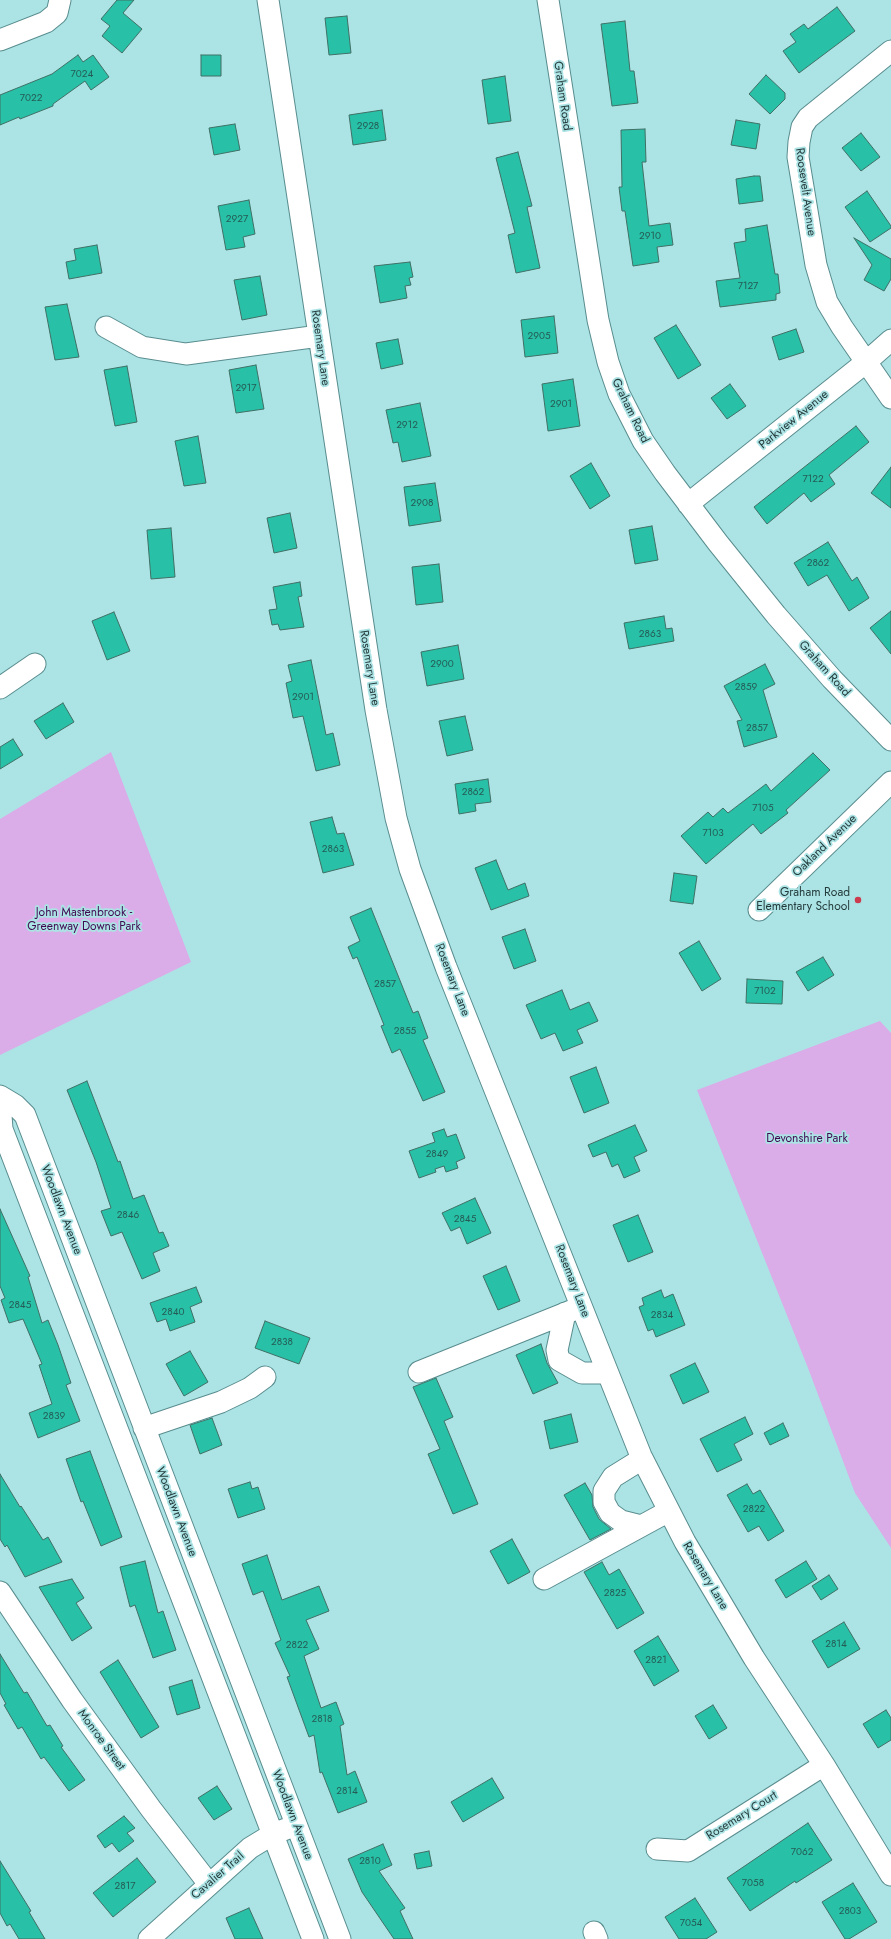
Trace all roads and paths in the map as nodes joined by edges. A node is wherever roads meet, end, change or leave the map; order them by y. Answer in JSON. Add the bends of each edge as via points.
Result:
{"nodes":[{"id":1,"x":60,"y":0,"type":"edge"},
{"id":2,"x":548,"y":0,"type":"edge"},
{"id":3,"x":274,"y":1,"type":"edge"},
{"id":4,"x":0,"y":40,"type":"edge"},
{"id":5,"x":891,"y":51,"type":"edge"},
{"id":6,"x":106,"y":327,"type":"dead end"},
{"id":7,"x":319,"y":336,"type":"junction"},
{"id":8,"x":891,"y":340,"type":"edge"},
{"id":9,"x":865,"y":363,"type":"junction"},
{"id":10,"x":891,"y":398,"type":"edge"},
{"id":11,"x":688,"y":504,"type":"junction"},
{"id":12,"x":35,"y":664,"type":"dead end"},
{"id":13,"x":0,"y":688,"type":"edge"},
{"id":14,"x":891,"y":740,"type":"edge"},
{"id":15,"x":891,"y":782,"type":"edge"},
{"id":16,"x":759,"y":910,"type":"dead end"},
{"id":17,"x":0,"y":1096,"type":"edge"},
{"id":18,"x":0,"y":1101,"type":"edge"},
{"id":19,"x":573,"y":1310,"type":"junction"},
{"id":20,"x":419,"y":1372,"type":"dead end"},
{"id":21,"x":607,"y":1373,"type":"junction"},
{"id":22,"x":265,"y":1377,"type":"dead end"},
{"id":23,"x":144,"y":1428,"type":"junction"},
{"id":24,"x":642,"y":1459,"type":"junction"},
{"id":25,"x":167,"y":1488,"type":"junction"},
{"id":26,"x":143,"y":1497,"type":"junction"},
{"id":27,"x":669,"y":1511,"type":"junction"},
{"id":28,"x":641,"y":1526,"type":"junction"},
{"id":29,"x":544,"y":1579,"type":"dead end"},
{"id":30,"x":0,"y":1592,"type":"edge"},
{"id":31,"x":824,"y":1765,"type":"junction"},
{"id":32,"x":296,"y":1826,"type":"junction"},
{"id":33,"x":273,"y":1834,"type":"junction"},
{"id":34,"x":657,"y":1849,"type":"dead end"},
{"id":35,"x":891,"y":1875,"type":"edge"},
{"id":36,"x":209,"y":1884,"type":"junction"},
{"id":37,"x":149,"y":1939,"type":"edge"},
{"id":38,"x":313,"y":1939,"type":"edge"},
{"id":39,"x":340,"y":1939,"type":"edge"}],
"edges":[{"from":1,"to":4,"type":"street","via":[[57,12],[46,22]]},
{"from":2,"to":11,"type":"street","name":"Graham Road","via":[[598,320],[608,362],[619,394],[643,441]]},
{"from":3,"to":7,"type":"street","name":"Rosemary Lane"},
{"from":5,"to":9,"type":"street","name":"Roosevelt Avenue","via":[[808,118],[802,127],[799,142],[798,157],[820,282],[831,308]]},
{"from":6,"to":7,"type":"street","via":[[142,347],[186,354]]},
{"from":7,"to":19,"type":"street","name":"Rosemary Lane","via":[[375,704],[396,818],[410,869]]},
{"from":8,"to":9,"type":"street","name":"Parkview Avenue"},
{"from":9,"to":10,"type":"street"},
{"from":9,"to":11,"type":"street","name":"Parkview Avenue"},
{"from":11,"to":14,"type":"street","name":"Graham Road","via":[[776,615],[832,679]]},
{"from":12,"to":13,"type":"street"},
{"from":15,"to":16,"type":"street","name":"Oakland Avenue"},
{"from":17,"to":23,"type":"street","name":"Woodlawn Avenue","via":[[15,1104],[25,1115]]},
{"from":18,"to":26,"type":"street","name":"Woodlawn Avenue","via":[[2,1129]]},
{"from":19,"to":20,"type":"street"},
{"from":19,"to":21,"type":"street","name":"Rosemary Lane"},
{"from":19,"to":21,"type":"street","via":[[557,1350],[559,1360],[582,1373]]},
{"from":21,"to":24,"type":"street","name":"Rosemary Lane"},
{"from":22,"to":23,"type":"street","via":[[250,1388],[221,1402]]},
{"from":23,"to":25,"type":"street","name":"Woodlawn Avenue"},
{"from":24,"to":27,"type":"street","name":"Rosemary Lane"},
{"from":24,"to":28,"type":"street","via":[[613,1477],[604,1491],[604,1502],[610,1513],[621,1521]]},
{"from":25,"to":26,"type":"street"},
{"from":25,"to":32,"type":"street","name":"Woodlawn Avenue"},
{"from":26,"to":33,"type":"street","name":"Woodlawn Avenue"},
{"from":27,"to":28,"type":"street"},
{"from":27,"to":31,"type":"street","name":"Rosemary Lane","via":[[754,1658]]},
{"from":28,"to":29,"type":"street"},
{"from":30,"to":36,"type":"street","name":"Monroe Street","via":[[72,1700]]},
{"from":31,"to":34,"type":"street","name":"Rosemary Court","via":[[688,1851]]},
{"from":31,"to":35,"type":"street","name":"Rosemary Lane"},
{"from":32,"to":33,"type":"street","name":"Cavalier Trail"},
{"from":32,"to":39,"type":"street","name":"Woodlawn Avenue"},
{"from":33,"to":36,"type":"street","name":"Cavalier Trail","via":[[250,1848]]},
{"from":33,"to":38,"type":"street","name":"Woodlawn Avenue"},
{"from":36,"to":37,"type":"street","name":"Cavalier Trail"}]}
